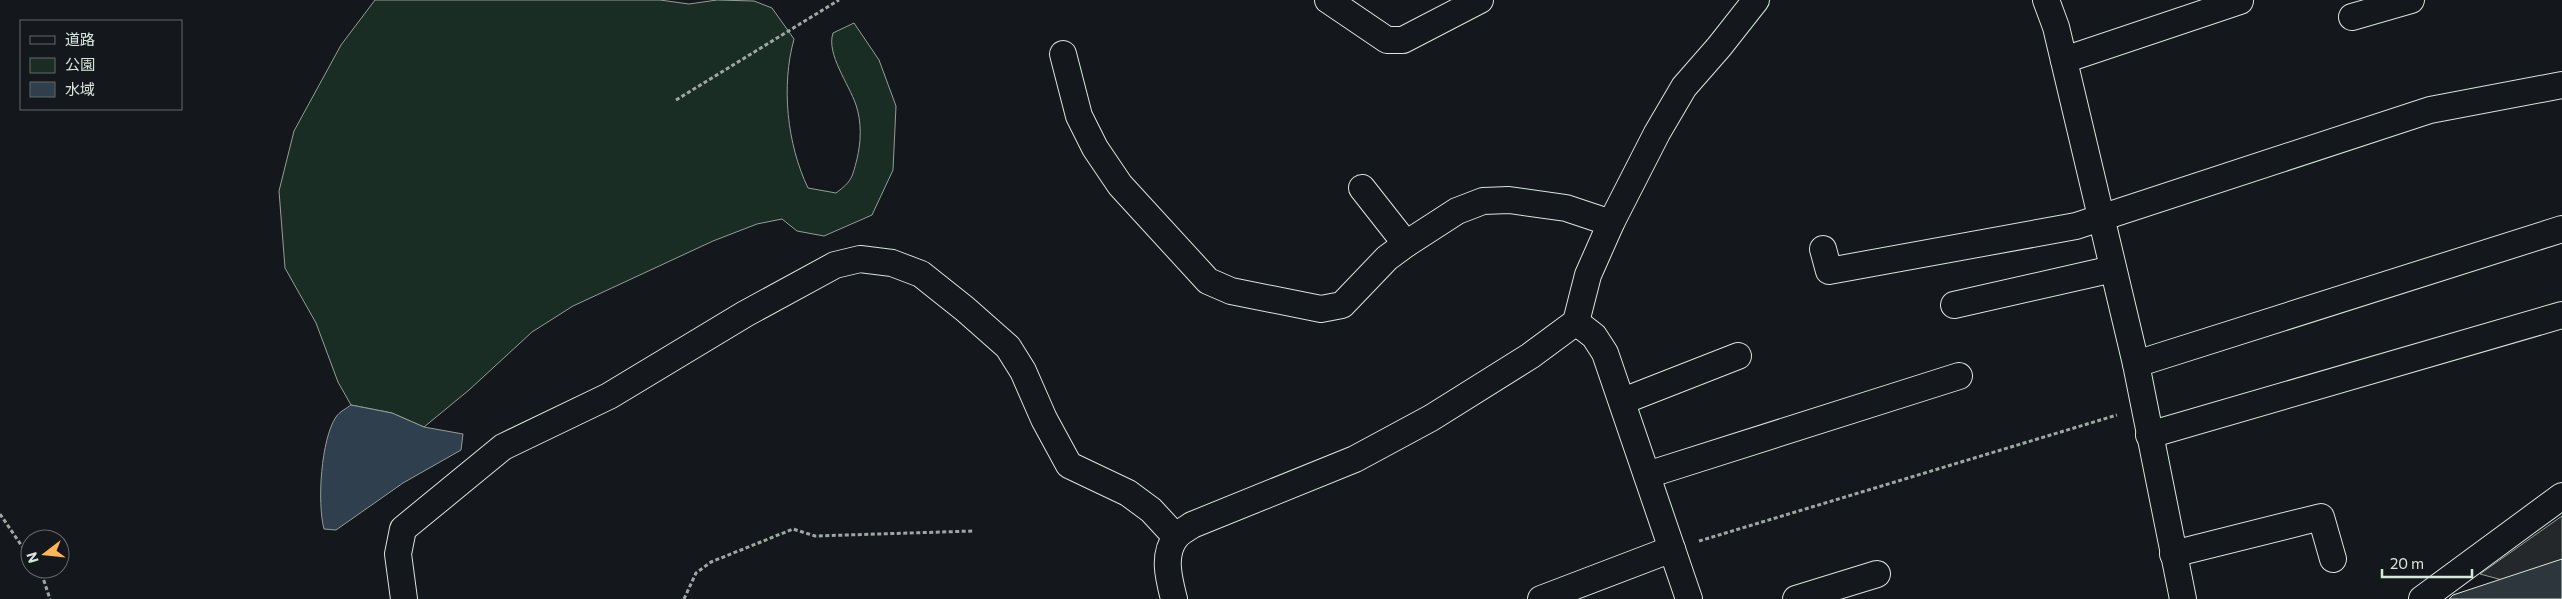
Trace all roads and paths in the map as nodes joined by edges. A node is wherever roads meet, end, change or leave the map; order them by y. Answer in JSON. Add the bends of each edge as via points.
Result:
{"nodes":[{"id":1,"x":839,"y":0,"type":"edge"},
{"id":2,"x":1328,"y":0,"type":"edge"},
{"id":3,"x":1480,"y":0,"type":"edge"},
{"id":4,"x":1756,"y":0,"type":"edge"},
{"id":5,"x":2046,"y":0,"type":"edge"},
{"id":6,"x":2411,"y":0,"type":"edge"},
{"id":7,"x":2240,"y":1,"type":"edge"},
{"id":8,"x":2352,"y":17,"type":"dead end"},
{"id":9,"x":1062,"y":54,"type":"dead end"},
{"id":10,"x":2064,"y":60,"type":"junction"},
{"id":11,"x":2562,"y":85,"type":"edge"},
{"id":12,"x":676,"y":100,"type":"dead end"},
{"id":13,"x":1362,"y":188,"type":"dead end"},
{"id":14,"x":2100,"y":218,"type":"junction"},
{"id":15,"x":1611,"y":223,"type":"junction"},
{"id":16,"x":2562,"y":229,"type":"edge"},
{"id":17,"x":1406,"y":244,"type":"junction"},
{"id":18,"x":1823,"y":249,"type":"dead end"},
{"id":19,"x":2113,"y":269,"type":"junction"},
{"id":20,"x":1954,"y":305,"type":"dead end"},
{"id":21,"x":2562,"y":315,"type":"edge"},
{"id":22,"x":1576,"y":322,"type":"junction"},
{"id":23,"x":1738,"y":356,"type":"dead end"},
{"id":24,"x":2136,"y":364,"type":"junction"},
{"id":25,"x":1959,"y":376,"type":"dead end"},
{"id":26,"x":1623,"y":401,"type":"junction"},
{"id":27,"x":2144,"y":407,"type":"junction"},
{"id":28,"x":2149,"y":435,"type":"junction"},
{"id":29,"x":1647,"y":475,"type":"junction"},
{"id":30,"x":2562,"y":496,"type":"edge"},
{"id":31,"x":0,"y":514,"type":"edge"},
{"id":32,"x":973,"y":531,"type":"dead end"},
{"id":33,"x":1176,"y":537,"type":"junction"},
{"id":34,"x":20,"y":543,"type":"edge"},
{"id":35,"x":1672,"y":549,"type":"junction"},
{"id":36,"x":2173,"y":554,"type":"junction"},
{"id":37,"x":2333,"y":559,"type":"dead end"},
{"id":38,"x":1877,"y":574,"type":"dead end"},
{"id":39,"x":41,"y":579,"type":"edge"},
{"id":40,"x":50,"y":599,"type":"edge"},
{"id":41,"x":404,"y":599,"type":"edge"},
{"id":42,"x":684,"y":599,"type":"edge"},
{"id":43,"x":1174,"y":599,"type":"edge"},
{"id":44,"x":1541,"y":599,"type":"edge"},
{"id":45,"x":1689,"y":599,"type":"edge"},
{"id":46,"x":1796,"y":599,"type":"edge"},
{"id":47,"x":2183,"y":599,"type":"edge"},
{"id":48,"x":2422,"y":599,"type":"edge"}],
"edges":[{"from":1,"to":12,"type":"path"},
{"from":2,"to":3,"type":"street","via":[[1387,40],[1403,40]]},
{"from":4,"to":15,"type":"street","via":[[1684,87]]},
{"from":5,"to":10,"type":"street"},
{"from":6,"to":8,"type":"street"},
{"from":7,"to":10,"type":"street"},
{"from":9,"to":17,"type":"street","via":[[1079,116],[1095,148],[1120,185],[1208,281],[1231,291],[1321,309],[1342,305],[1387,258]]},
{"from":10,"to":14,"type":"street"},
{"from":11,"to":14,"type":"street","via":[[2430,110]]},
{"from":13,"to":17,"type":"street"},
{"from":14,"to":18,"type":"street","via":[[2076,226],[1936,240],[1829,271]]},
{"from":14,"to":19,"type":"street"},
{"from":15,"to":17,"type":"street","via":[[1566,208],[1509,200],[1483,201],[1457,211]]},
{"from":15,"to":22,"type":"street","via":[[1588,275]]},
{"from":16,"to":24,"type":"street"},
{"from":19,"to":20,"type":"street"},
{"from":19,"to":24,"type":"street"},
{"from":21,"to":28,"type":"street"},
{"from":22,"to":26,"type":"street","via":[[1594,336],[1605,353]]},
{"from":22,"to":33,"type":"street","via":[[1530,356],[1431,418],[1355,460],[1192,525]]},
{"from":23,"to":26,"type":"street"},
{"from":24,"to":27,"type":"street"},
{"from":25,"to":29,"type":"street"},
{"from":26,"to":29,"type":"street"},
{"from":27,"to":28,"type":"street"},
{"from":27,"to":35,"type":"path"},
{"from":28,"to":36,"type":"street"},
{"from":29,"to":35,"type":"street"},
{"from":30,"to":48,"type":"street"},
{"from":31,"to":34,"type":"path"},
{"from":32,"to":42,"type":"path","via":[[816,536],[793,528],[711,562],[696,573]]},
{"from":33,"to":41,"type":"street","via":[[1151,510],[1128,493],[1069,465],[1008,347],[965,309],[921,274],[892,263],[860,259],[835,265],[745,314],[609,396],[503,447],[403,529],[398,554]]},
{"from":33,"to":43,"type":"street","via":[[1168,556],[1167,574]]},
{"from":35,"to":44,"type":"street"},
{"from":35,"to":45,"type":"street"},
{"from":36,"to":37,"type":"street","via":[[2321,517]]},
{"from":36,"to":47,"type":"street"},
{"from":38,"to":46,"type":"street"},
{"from":39,"to":40,"type":"path"}]}
